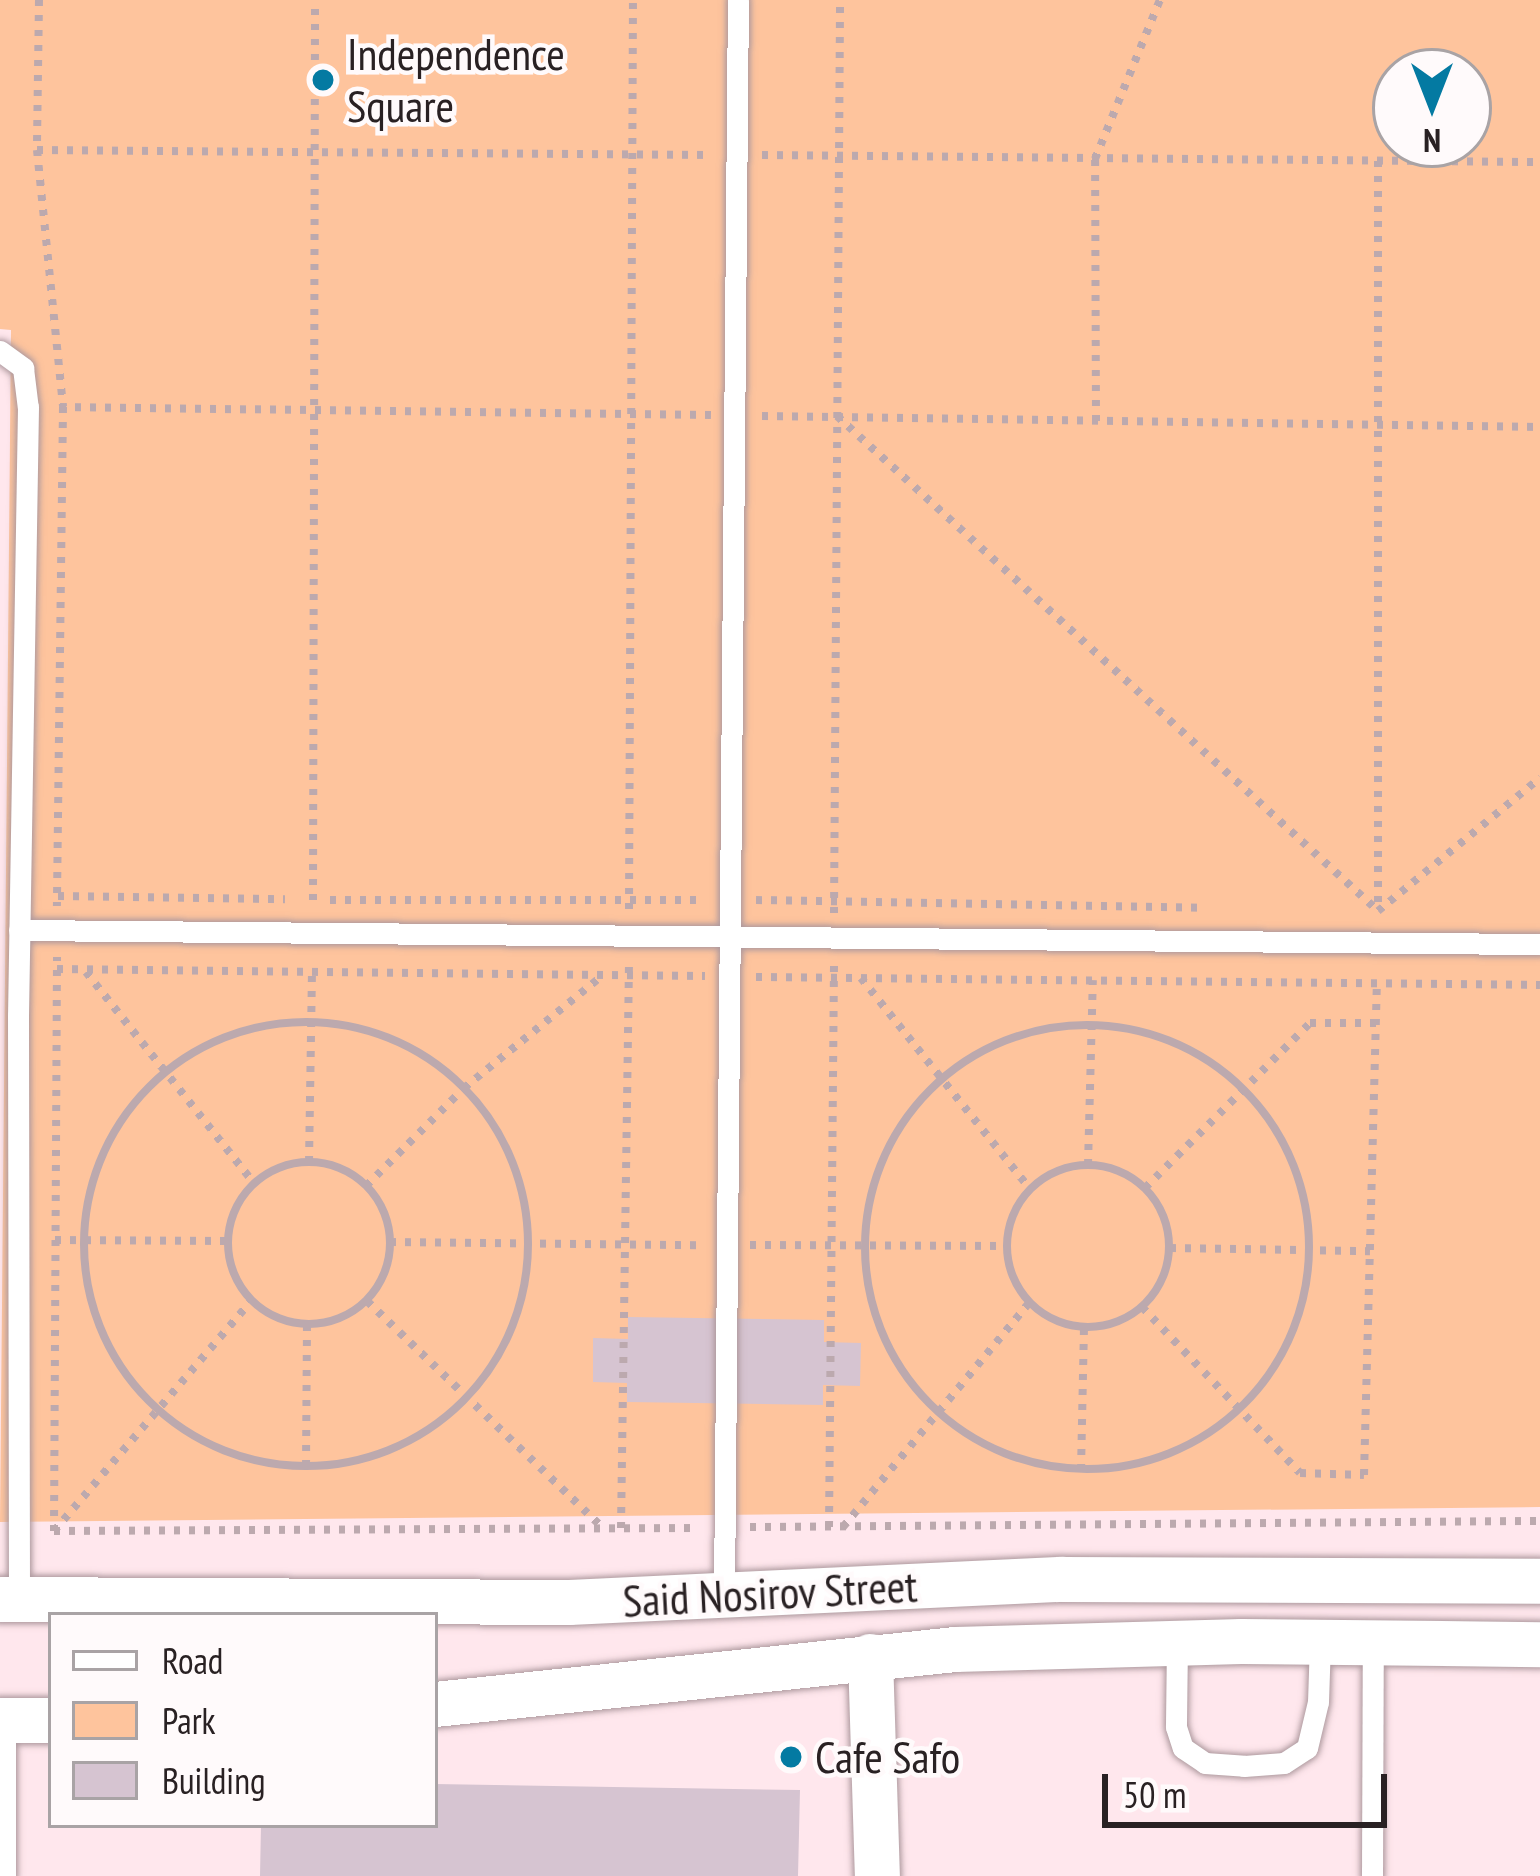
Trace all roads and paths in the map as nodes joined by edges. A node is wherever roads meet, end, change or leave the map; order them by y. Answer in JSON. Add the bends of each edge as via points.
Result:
{"nodes":[{"id":1,"x":315,"y":0,"type":"edge"},
{"id":2,"x":633,"y":0,"type":"edge"},
{"id":3,"x":738,"y":0,"type":"edge"},
{"id":4,"x":840,"y":0,"type":"edge"},
{"id":5,"x":1160,"y":0,"type":"edge"},
{"id":6,"x":37,"y":150,"type":"dead end"},
{"id":7,"x":313,"y":152,"type":"junction"},
{"id":8,"x":633,"y":154,"type":"junction"},
{"id":9,"x":737,"y":154,"type":"junction"},
{"id":10,"x":839,"y":155,"type":"junction"},
{"id":11,"x":1096,"y":159,"type":"junction"},
{"id":12,"x":1372,"y":161,"type":"edge"},
{"id":13,"x":1492,"y":162,"type":"edge"},
{"id":14,"x":1540,"y":162,"type":"edge"},
{"id":15,"x":1378,"y":168,"type":"edge"},
{"id":16,"x":0,"y":351,"type":"edge"},
{"id":17,"x":28,"y":407,"type":"junction"},
{"id":18,"x":312,"y":413,"type":"junction"},
{"id":19,"x":632,"y":415,"type":"junction"},
{"id":20,"x":734,"y":416,"type":"junction"},
{"id":21,"x":837,"y":416,"type":"junction"},
{"id":22,"x":1096,"y":421,"type":"junction"},
{"id":23,"x":1378,"y":425,"type":"junction"},
{"id":24,"x":1540,"y":428,"type":"edge"},
{"id":25,"x":1540,"y":778,"type":"edge"},
{"id":26,"x":58,"y":896,"type":"dead end"},
{"id":27,"x":313,"y":900,"type":"junction"},
{"id":28,"x":629,"y":900,"type":"junction"},
{"id":29,"x":730,"y":900,"type":"junction"},
{"id":30,"x":834,"y":901,"type":"junction"},
{"id":31,"x":1213,"y":908,"type":"dead end"},
{"id":32,"x":1355,"y":910,"type":"dead end"},
{"id":33,"x":1378,"y":911,"type":"junction"},
{"id":34,"x":1402,"y":912,"type":"dead end"},
{"id":35,"x":20,"y":930,"type":"junction"},
{"id":36,"x":629,"y":938,"type":"junction"},
{"id":37,"x":729,"y":938,"type":"junction"},
{"id":38,"x":834,"y":939,"type":"junction"},
{"id":39,"x":1540,"y":944,"type":"edge"},
{"id":40,"x":57,"y":969,"type":"dead end"},
{"id":41,"x":85,"y":971,"type":"junction"},
{"id":42,"x":312,"y":974,"type":"junction"},
{"id":43,"x":603,"y":975,"type":"junction"},
{"id":44,"x":629,"y":975,"type":"junction"},
{"id":45,"x":729,"y":976,"type":"junction"},
{"id":46,"x":834,"y":977,"type":"junction"},
{"id":47,"x":860,"y":978,"type":"junction"},
{"id":48,"x":1093,"y":980,"type":"junction"},
{"id":49,"x":1540,"y":985,"type":"edge"},
{"id":50,"x":1376,"y":986,"type":"junction"},
{"id":51,"x":311,"y":1022,"type":"junction"},
{"id":52,"x":1376,"y":1023,"type":"junction"},
{"id":53,"x":1091,"y":1026,"type":"junction"},
{"id":54,"x":164,"y":1072,"type":"junction"},
{"id":55,"x":941,"y":1081,"type":"junction"},
{"id":56,"x":464,"y":1088,"type":"junction"},
{"id":57,"x":1244,"y":1089,"type":"junction"},
{"id":58,"x":309,"y":1162,"type":"junction"},
{"id":59,"x":1088,"y":1165,"type":"junction"},
{"id":60,"x":254,"y":1183,"type":"junction"},
{"id":61,"x":366,"y":1186,"type":"junction"},
{"id":62,"x":1145,"y":1188,"type":"junction"},
{"id":63,"x":1030,"y":1189,"type":"junction"},
{"id":64,"x":55,"y":1240,"type":"dead end"},
{"id":65,"x":83,"y":1241,"type":"junction"},
{"id":66,"x":227,"y":1241,"type":"junction"},
{"id":67,"x":1170,"y":1248,"type":"junction"},
{"id":68,"x":1310,"y":1250,"type":"junction"},
{"id":69,"x":1370,"y":1251,"type":"junction"},
{"id":70,"x":250,"y":1300,"type":"junction"},
{"id":71,"x":367,"y":1300,"type":"junction"},
{"id":72,"x":1030,"y":1303,"type":"junction"},
{"id":73,"x":1142,"y":1307,"type":"junction"},
{"id":74,"x":308,"y":1324,"type":"junction"},
{"id":75,"x":1084,"y":1327,"type":"junction"},
{"id":76,"x":466,"y":1399,"type":"junction"},
{"id":77,"x":1240,"y":1409,"type":"junction"},
{"id":78,"x":158,"y":1410,"type":"junction"},
{"id":79,"x":937,"y":1410,"type":"junction"},
{"id":80,"x":306,"y":1466,"type":"junction"},
{"id":81,"x":1081,"y":1469,"type":"junction"},
{"id":82,"x":1540,"y":1521,"type":"edge"},
{"id":83,"x":829,"y":1527,"type":"junction"},
{"id":84,"x":843,"y":1527,"type":"junction"},
{"id":85,"x":603,"y":1528,"type":"junction"},
{"id":86,"x":621,"y":1528,"type":"junction"},
{"id":87,"x":724,"y":1528,"type":"junction"},
{"id":88,"x":20,"y":1531,"type":"junction"},
{"id":89,"x":54,"y":1531,"type":"junction"},
{"id":90,"x":1303,"y":1579,"type":"junction"},
{"id":91,"x":1540,"y":1581,"type":"edge"},
{"id":92,"x":724,"y":1596,"type":"junction"},
{"id":93,"x":10,"y":1599,"type":"edge"},
{"id":94,"x":247,"y":1608,"type":"edge"},
{"id":95,"x":361,"y":1608,"type":"edge"},
{"id":96,"x":1311,"y":1641,"type":"junction"},
{"id":97,"x":1177,"y":1642,"type":"junction"},
{"id":98,"x":1372,"y":1642,"type":"junction"},
{"id":99,"x":1540,"y":1644,"type":"edge"},
{"id":100,"x":870,"y":1656,"type":"junction"},
{"id":101,"x":438,"y":1704,"type":"edge"},
{"id":102,"x":3,"y":1720,"type":"edge"},
{"id":103,"x":48,"y":1720,"type":"edge"},
{"id":104,"x":5,"y":1876,"type":"edge"},
{"id":105,"x":877,"y":1876,"type":"edge"},
{"id":106,"x":1372,"y":1876,"type":"edge"}],
"edges":[{"from":1,"to":7,"type":"path"},
{"from":2,"to":8,"type":"path"},
{"from":3,"to":9,"type":"lane"},
{"from":4,"to":10,"type":"path"},
{"from":5,"to":11,"type":"path"},
{"from":6,"to":7,"type":"path"},
{"from":7,"to":8,"type":"path"},
{"from":7,"to":18,"type":"path"},
{"from":8,"to":9,"type":"path"},
{"from":8,"to":19,"type":"path"},
{"from":9,"to":10,"type":"path"},
{"from":9,"to":20,"type":"lane"},
{"from":10,"to":11,"type":"path"},
{"from":10,"to":21,"type":"path"},
{"from":11,"to":12,"type":"path"},
{"from":11,"to":22,"type":"path"},
{"from":13,"to":14,"type":"path"},
{"from":15,"to":23,"type":"path"},
{"from":16,"to":17,"type":"lane","via":[[23,368]]},
{"from":17,"to":18,"type":"path"},
{"from":17,"to":35,"type":"lane"},
{"from":18,"to":19,"type":"path"},
{"from":18,"to":27,"type":"path"},
{"from":19,"to":20,"type":"path"},
{"from":19,"to":28,"type":"path"},
{"from":20,"to":21,"type":"path"},
{"from":20,"to":29,"type":"lane"},
{"from":21,"to":22,"type":"path"},
{"from":21,"to":30,"type":"path"},
{"from":21,"to":33,"type":"path"},
{"from":22,"to":23,"type":"path"},
{"from":23,"to":24,"type":"path"},
{"from":23,"to":33,"type":"path"},
{"from":25,"to":33,"type":"path"},
{"from":26,"to":27,"type":"path"},
{"from":27,"to":28,"type":"path"},
{"from":28,"to":29,"type":"path"},
{"from":28,"to":36,"type":"path"},
{"from":29,"to":30,"type":"path"},
{"from":29,"to":37,"type":"lane"},
{"from":30,"to":31,"type":"path"},
{"from":30,"to":38,"type":"path"},
{"from":32,"to":33,"type":"path"},
{"from":33,"to":34,"type":"path"},
{"from":35,"to":36,"type":"lane"},
{"from":35,"to":88,"type":"lane"},
{"from":36,"to":37,"type":"lane"},
{"from":36,"to":44,"type":"path"},
{"from":37,"to":38,"type":"lane"},
{"from":37,"to":45,"type":"lane"},
{"from":38,"to":39,"type":"lane"},
{"from":38,"to":46,"type":"path"},
{"from":40,"to":41,"type":"path"},
{"from":41,"to":42,"type":"path"},
{"from":41,"to":54,"type":"path"},
{"from":42,"to":43,"type":"path"},
{"from":42,"to":51,"type":"path"},
{"from":43,"to":44,"type":"path"},
{"from":43,"to":56,"type":"path"},
{"from":44,"to":45,"type":"path"},
{"from":44,"to":86,"type":"path"},
{"from":45,"to":46,"type":"path"},
{"from":45,"to":87,"type":"lane"},
{"from":46,"to":47,"type":"path"},
{"from":46,"to":83,"type":"path"},
{"from":47,"to":48,"type":"path"},
{"from":47,"to":55,"type":"path"},
{"from":48,"to":50,"type":"path"},
{"from":48,"to":53,"type":"path"},
{"from":49,"to":50,"type":"path"},
{"from":50,"to":52,"type":"path"},
{"from":51,"to":54,"type":"path","via":[[244,1031]]},
{"from":51,"to":56,"type":"path","via":[[378,1034]]},
{"from":51,"to":58,"type":"path"},
{"from":52,"to":57,"type":"path","via":[[1310,1023]]},
{"from":52,"to":69,"type":"path"},
{"from":53,"to":55,"type":"path","via":[[1006,1041]]},
{"from":53,"to":57,"type":"path","via":[[1174,1043]]},
{"from":53,"to":59,"type":"path"},
{"from":54,"to":60,"type":"path"},
{"from":54,"to":65,"type":"path","via":[[103,1153]]},
{"from":55,"to":63,"type":"path"},
{"from":55,"to":79,"type":"path","via":[[890,1143],[867,1210],[865,1245],[866,1280],[888,1347]]},
{"from":56,"to":61,"type":"path"},
{"from":56,"to":76,"type":"path","via":[[512,1160],[529,1243],[512,1328]]},
{"from":57,"to":62,"type":"path"},
{"from":57,"to":68,"type":"path","via":[[1299,1180]]},
{"from":58,"to":60,"type":"path"},
{"from":58,"to":61,"type":"path"},
{"from":59,"to":62,"type":"path"},
{"from":59,"to":63,"type":"path"},
{"from":60,"to":66,"type":"path","via":[[235,1209]]},
{"from":61,"to":71,"type":"path","via":[[390,1242]]},
{"from":62,"to":67,"type":"path","via":[[1168,1226]]},
{"from":63,"to":72,"type":"path","via":[[1007,1246]]},
{"from":64,"to":65,"type":"path"},
{"from":65,"to":66,"type":"path"},
{"from":65,"to":78,"type":"path","via":[[100,1328]]},
{"from":66,"to":70,"type":"path"},
{"from":67,"to":68,"type":"path"},
{"from":67,"to":73,"type":"path","via":[[1162,1280]]},
{"from":68,"to":69,"type":"path"},
{"from":68,"to":77,"type":"path","via":[[1283,1353]]},
{"from":69,"to":77,"type":"path","via":[[1364,1474],[1300,1473]]},
{"from":70,"to":74,"type":"path","via":[[286,1322]]},
{"from":70,"to":78,"type":"path"},
{"from":71,"to":74,"type":"path","via":[[329,1322]]},
{"from":71,"to":76,"type":"path"},
{"from":72,"to":75,"type":"path"},
{"from":72,"to":79,"type":"path"},
{"from":73,"to":75,"type":"path"},
{"from":73,"to":77,"type":"path"},
{"from":74,"to":80,"type":"path"},
{"from":75,"to":81,"type":"path"},
{"from":76,"to":80,"type":"path","via":[[391,1449]]},
{"from":76,"to":85,"type":"path"},
{"from":77,"to":81,"type":"path","via":[[1166,1455]]},
{"from":78,"to":80,"type":"path","via":[[221,1449]]},
{"from":78,"to":89,"type":"path"},
{"from":79,"to":81,"type":"path","via":[[998,1450]]},
{"from":79,"to":84,"type":"path"},
{"from":82,"to":84,"type":"path"},
{"from":83,"to":84,"type":"path"},
{"from":83,"to":87,"type":"path"},
{"from":85,"to":86,"type":"path"},
{"from":85,"to":89,"type":"path"},
{"from":86,"to":87,"type":"path"},
{"from":87,"to":92,"type":"lane"},
{"from":88,"to":89,"type":"path"},
{"from":88,"to":93,"type":"lane"},
{"from":90,"to":91,"type":"street","name":"Said Nosirov Street"},
{"from":90,"to":92,"type":"street","name":"Said Nosirov Street","via":[[1062,1579]]},
{"from":90,"to":96,"type":"street"},
{"from":92,"to":95,"type":"street","name":"Said Nosirov Street"},
{"from":93,"to":94,"type":"street","name":"Said Nosirov Street"},
{"from":94,"to":95,"type":"street","name":"Said Nosirov Street"},
{"from":96,"to":97,"type":"street","name":"Said Nosirov Street"},
{"from":96,"to":97,"type":"lane","via":[[1318,1702],[1307,1748],[1284,1763],[1244,1766],[1205,1763],[1183,1748]]},
{"from":96,"to":98,"type":"street","name":"Said Nosirov Street"},
{"from":97,"to":100,"type":"street","name":"Said Nosirov Street"},
{"from":98,"to":99,"type":"street","name":"Said Nosirov Street"},
{"from":98,"to":106,"type":"lane"},
{"from":100,"to":101,"type":"street","name":"Said Nosirov Street"},
{"from":100,"to":105,"type":"street"},
{"from":102,"to":103,"type":"street"},
{"from":102,"to":104,"type":"lane"}]}
